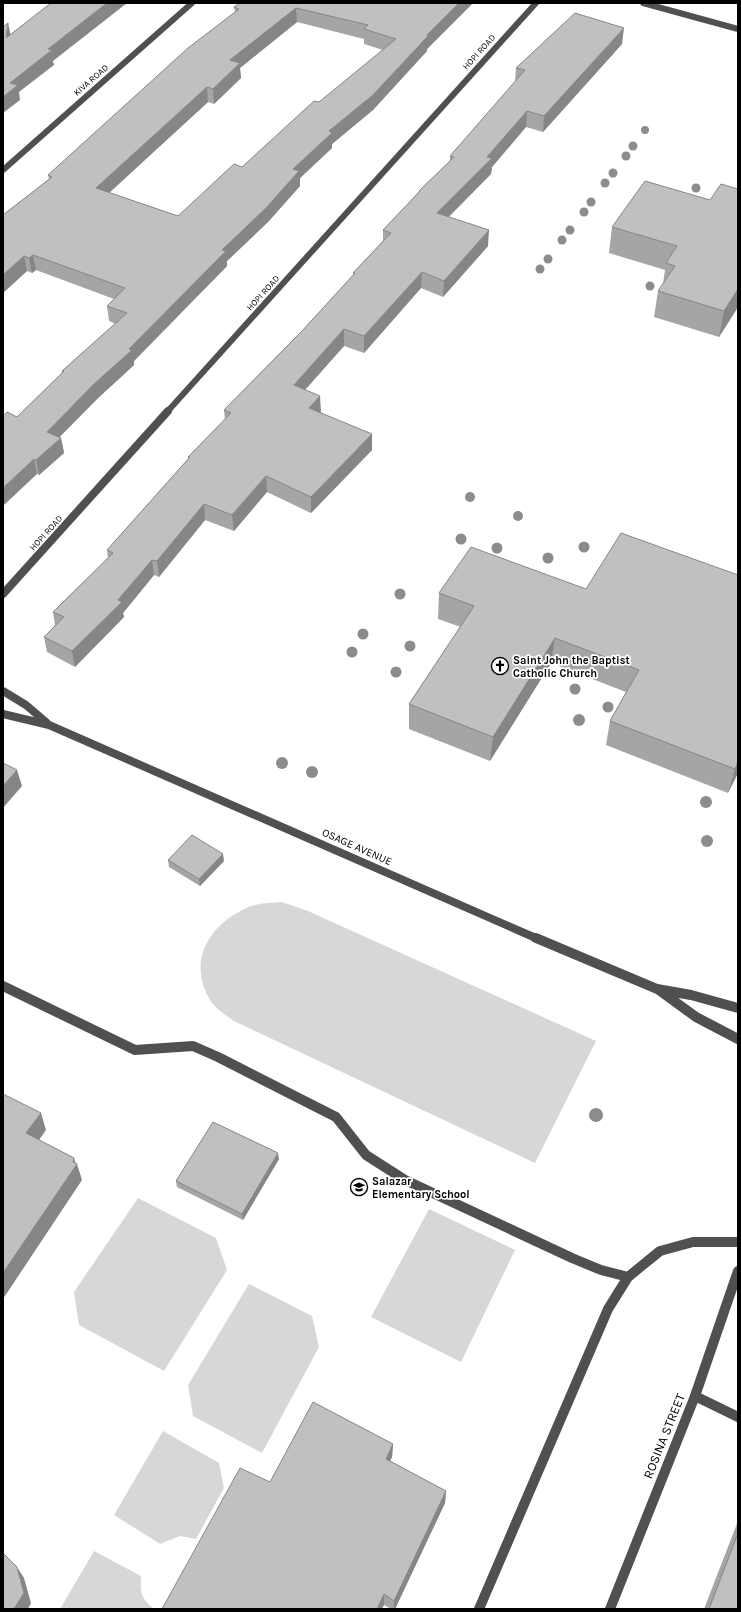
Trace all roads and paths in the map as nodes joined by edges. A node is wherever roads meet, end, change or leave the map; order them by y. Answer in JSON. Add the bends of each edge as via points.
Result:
{"nodes":[{"id":1,"x":192,"y":3,"type":"edge"},
{"id":2,"x":536,"y":3,"type":"edge"},
{"id":3,"x":643,"y":3,"type":"edge"},
{"id":4,"x":738,"y":29,"type":"edge"},
{"id":5,"x":3,"y":170,"type":"edge"},
{"id":6,"x":3,"y":594,"type":"edge"},
{"id":7,"x":3,"y":691,"type":"edge"},
{"id":8,"x":3,"y":714,"type":"edge"},
{"id":9,"x":49,"y":724,"type":"junction"},
{"id":10,"x":3,"y":986,"type":"edge"},
{"id":11,"x":657,"y":989,"type":"junction"},
{"id":12,"x":738,"y":1008,"type":"edge"},
{"id":13,"x":738,"y":1039,"type":"edge"},
{"id":14,"x":738,"y":1242,"type":"edge"},
{"id":15,"x":738,"y":1271,"type":"edge"},
{"id":16,"x":628,"y":1277,"type":"junction"},
{"id":17,"x":695,"y":1396,"type":"junction"},
{"id":18,"x":738,"y":1417,"type":"edge"},
{"id":19,"x":479,"y":1609,"type":"edge"},
{"id":20,"x":610,"y":1609,"type":"edge"}],
"edges":[{"from":1,"to":5,"type":"street","name":"KIVA ROAD"},
{"from":2,"to":6,"type":"street","name":"HOPI ROAD"},
{"from":3,"to":4,"type":"street"},
{"from":7,"to":9,"type":"street","name":"OSAGE AVENUE","via":[[26,705]]},
{"from":8,"to":9,"type":"street","name":"OSAGE AVENUE"},
{"from":9,"to":11,"type":"street","name":"OSAGE AVENUE","via":[[580,958]]},
{"from":10,"to":16,"type":"street","via":[[135,1050],[194,1046],[218,1057],[336,1116],[366,1155],[405,1180],[572,1258],[601,1270]]},
{"from":11,"to":12,"type":"street","name":"OSAGE AVENUE","via":[[691,994]]},
{"from":11,"to":13,"type":"street","name":"OSAGE AVENUE","via":[[696,1017]]},
{"from":14,"to":16,"type":"street","via":[[693,1242],[660,1251]]},
{"from":15,"to":17,"type":"street","name":"ROSINA STREET"},
{"from":16,"to":19,"type":"street","via":[[608,1309]]},
{"from":17,"to":18,"type":"street"},
{"from":17,"to":20,"type":"street","name":"ROSINA STREET"}]}
